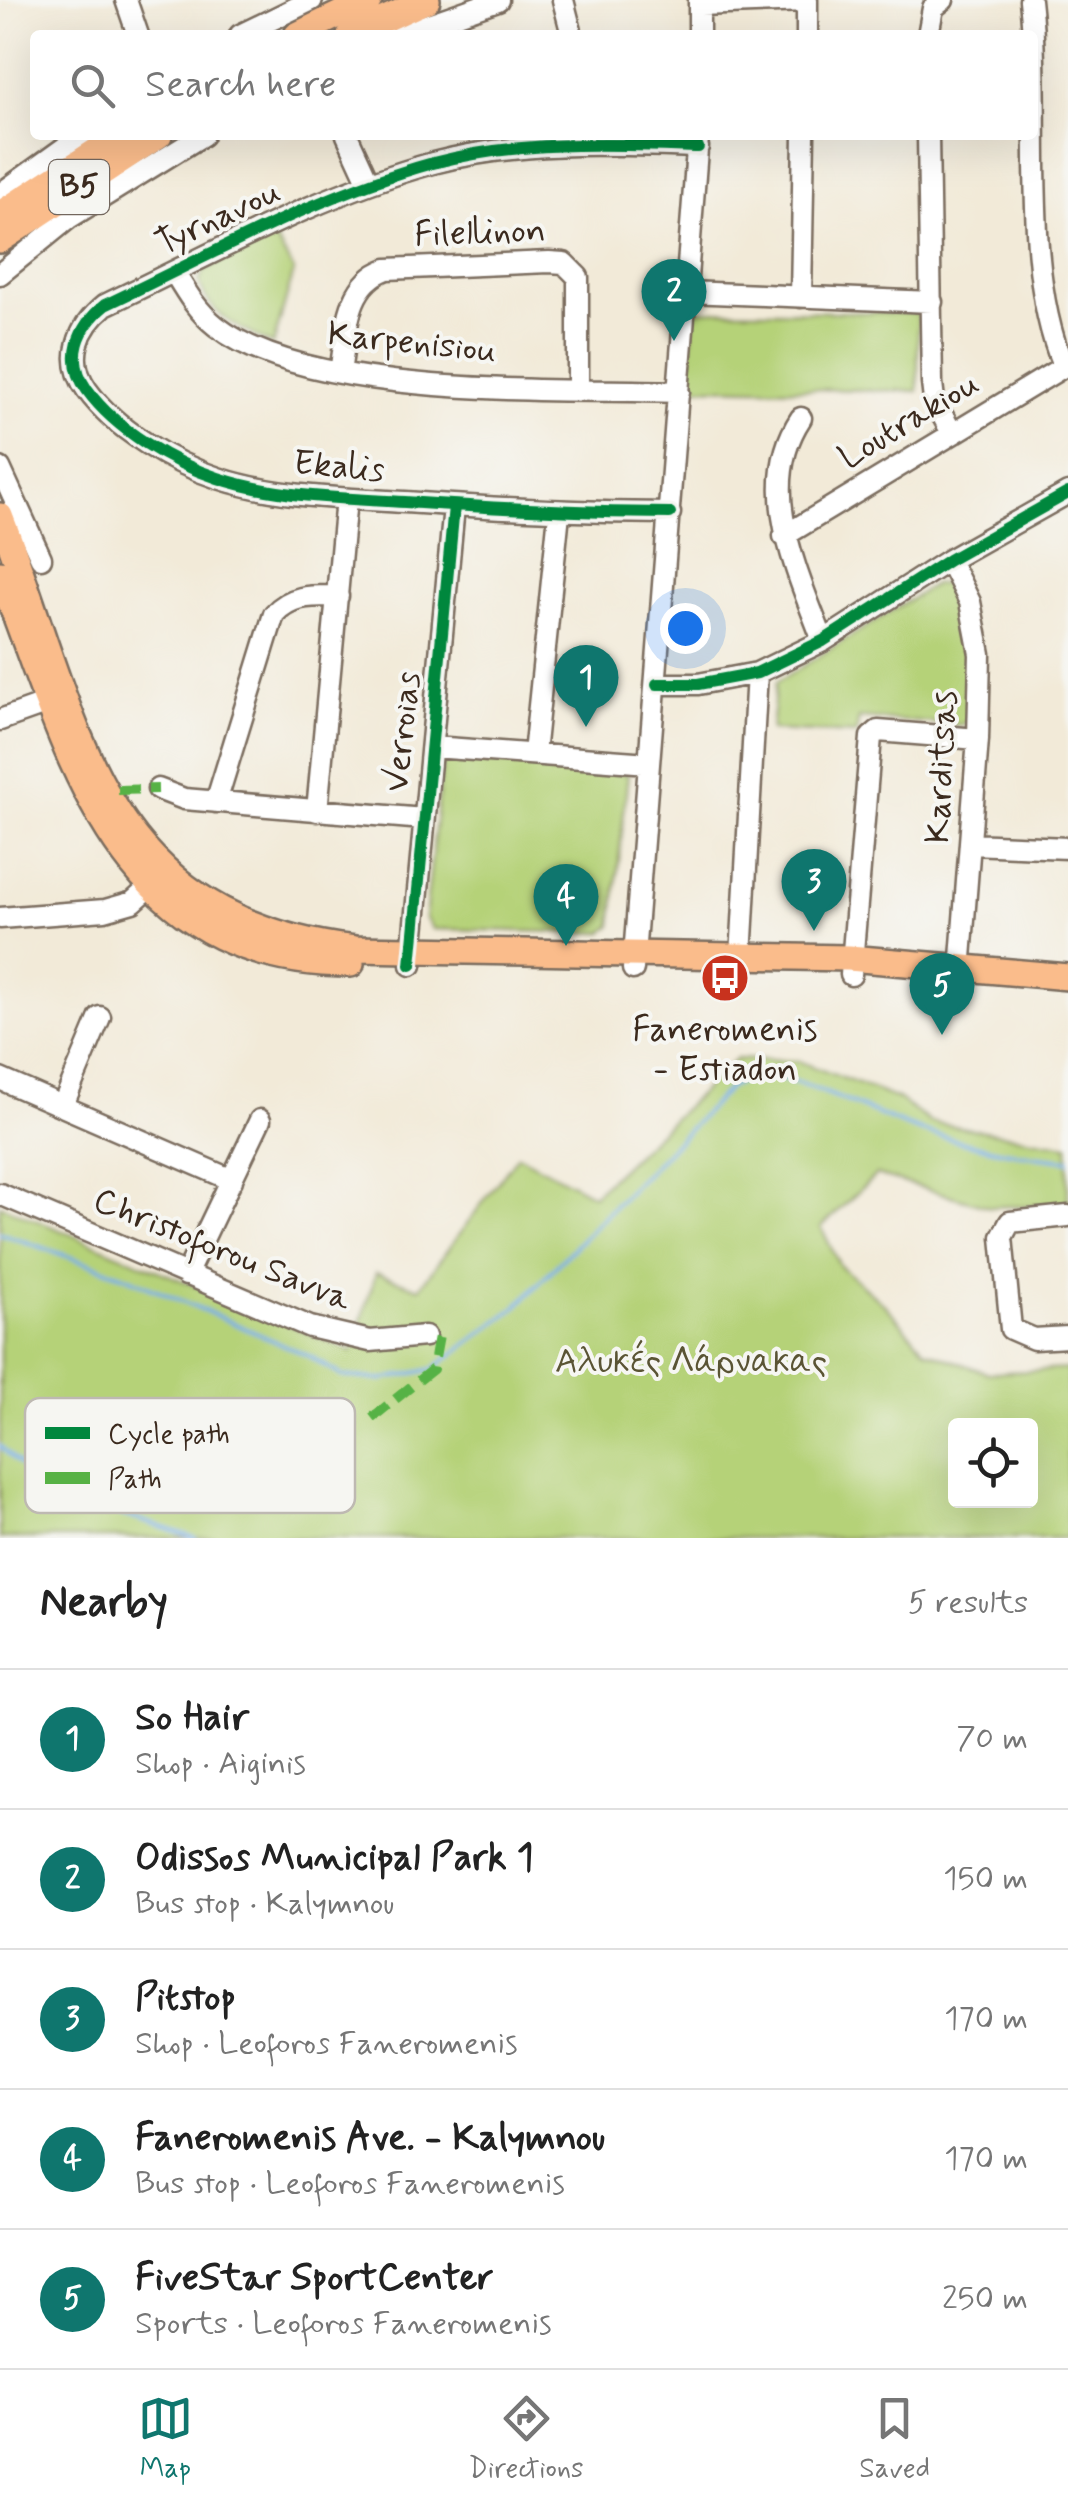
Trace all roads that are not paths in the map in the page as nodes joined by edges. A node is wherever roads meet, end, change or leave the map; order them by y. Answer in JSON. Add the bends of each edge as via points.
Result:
{"nodes":[{"id":1,"x":126,"y":0,"type":"edge"},
{"id":2,"x":312,"y":0,"type":"edge"},
{"id":3,"x":370,"y":0,"type":"edge"},
{"id":4,"x":427,"y":0,"type":"edge"},
{"id":5,"x":498,"y":0,"type":"edge"},
{"id":6,"x":563,"y":0,"type":"edge"},
{"id":7,"x":942,"y":0,"type":"edge"},
{"id":8,"x":1030,"y":0,"type":"edge"},
{"id":9,"x":807,"y":1,"type":"edge"},
{"id":10,"x":700,"y":3,"type":"edge"},
{"id":11,"x":136,"y":30,"type":"edge"},
{"id":12,"x":250,"y":30,"type":"edge"},
{"id":13,"x":307,"y":30,"type":"edge"},
{"id":14,"x":361,"y":30,"type":"edge"},
{"id":15,"x":411,"y":30,"type":"edge"},
{"id":16,"x":571,"y":30,"type":"edge"},
{"id":17,"x":700,"y":30,"type":"edge"},
{"id":18,"x":806,"y":30,"type":"edge"},
{"id":19,"x":929,"y":30,"type":"edge"},
{"id":20,"x":1034,"y":30,"type":"edge"},
{"id":21,"x":75,"y":140,"type":"edge"},
{"id":22,"x":113,"y":140,"type":"edge"},
{"id":23,"x":152,"y":140,"type":"edge"},
{"id":24,"x":195,"y":140,"type":"edge"},
{"id":25,"x":349,"y":140,"type":"edge"},
{"id":26,"x":578,"y":140,"type":"edge"},
{"id":27,"x":641,"y":140,"type":"edge"},
{"id":28,"x":804,"y":140,"type":"edge"},
{"id":29,"x":928,"y":140,"type":"edge"},
{"id":30,"x":1038,"y":140,"type":"edge"},
{"id":31,"x":698,"y":141,"type":"edge"},
{"id":32,"x":369,"y":184,"type":"junction"},
{"id":33,"x":0,"y":194,"type":"edge"},
{"id":34,"x":0,"y":214,"type":"edge"},
{"id":35,"x":0,"y":240,"type":"edge"},
{"id":36,"x":174,"y":272,"type":"junction"},
{"id":37,"x":0,"y":274,"type":"edge"},
{"id":38,"x":687,"y":292,"type":"junction"},
{"id":39,"x":801,"y":297,"type":"junction"},
{"id":40,"x":932,"y":302,"type":"junction"},
{"id":41,"x":78,"y":339,"type":"joint"},
{"id":42,"x":1065,"y":364,"type":"edge"},
{"id":43,"x":340,"y":372,"type":"junction"},
{"id":44,"x":578,"y":388,"type":"junction"},
{"id":45,"x":680,"y":392,"type":"junction"},
{"id":46,"x":801,"y":418,"type":"dead end"},
{"id":47,"x":952,"y":433,"type":"junction"},
{"id":48,"x":0,"y":468,"type":"edge"},
{"id":49,"x":1067,"y":496,"type":"edge"},
{"id":50,"x":346,"y":498,"type":"junction"},
{"id":51,"x":454,"y":506,"type":"junction"},
{"id":52,"x":559,"y":512,"type":"junction"},
{"id":53,"x":670,"y":514,"type":"junction"},
{"id":54,"x":0,"y":516,"type":"edge"},
{"id":55,"x":784,"y":536,"type":"junction"},
{"id":56,"x":41,"y":558,"type":"dead end"},
{"id":57,"x":949,"y":560,"type":"junction"},
{"id":58,"x":0,"y":574,"type":"edge"},
{"id":59,"x":338,"y":596,"type":"junction"},
{"id":60,"x":823,"y":642,"type":"junction"},
{"id":61,"x":757,"y":673,"type":"junction"},
{"id":62,"x":657,"y":684,"type":"junction"},
{"id":63,"x":56,"y":700,"type":"junction"},
{"id":64,"x":0,"y":720,"type":"edge"},
{"id":65,"x":978,"y":739,"type":"junction"},
{"id":66,"x":433,"y":747,"type":"junction"},
{"id":67,"x":534,"y":754,"type":"junction"},
{"id":68,"x":648,"y":763,"type":"junction"},
{"id":69,"x":158,"y":789,"type":"dead end"},
{"id":70,"x":216,"y":802,"type":"junction"},
{"id":71,"x":317,"y":811,"type":"junction"},
{"id":72,"x":424,"y":819,"type":"junction"},
{"id":73,"x":971,"y":844,"type":"junction"},
{"id":74,"x":1068,"y":848,"type":"edge"},
{"id":75,"x":159,"y":879,"type":"junction"},
{"id":76,"x":0,"y":918,"type":"edge"},
{"id":77,"x":740,"y":957,"type":"junction"},
{"id":78,"x":412,"y":958,"type":"junction"},
{"id":79,"x":634,"y":960,"type":"junction"},
{"id":80,"x":850,"y":967,"type":"junction"},
{"id":81,"x":959,"y":976,"type":"junction"},
{"id":82,"x":1068,"y":977,"type":"edge"},
{"id":83,"x":1068,"y":991,"type":"edge"},
{"id":84,"x":100,"y":1017,"type":"dead end"},
{"id":85,"x":0,"y":1079,"type":"edge"},
{"id":86,"x":63,"y":1105,"type":"junction"},
{"id":87,"x":260,"y":1120,"type":"dead end"},
{"id":88,"x":232,"y":1180,"type":"junction"},
{"id":89,"x":0,"y":1194,"type":"edge"},
{"id":90,"x":1068,"y":1216,"type":"edge"},
{"id":91,"x":186,"y":1275,"type":"junction"},
{"id":92,"x":426,"y":1336,"type":"dead end"},
{"id":93,"x":1068,"y":1337,"type":"edge"}],
"edges":[{"from":1,"to":11,"type":"street"},
{"from":2,"to":12,"type":"street"},
{"from":3,"to":13,"type":"main road"},
{"from":4,"to":14,"type":"main road"},
{"from":5,"to":15,"type":"street"},
{"from":6,"to":16,"type":"street"},
{"from":7,"to":19,"type":"street","via":[[933,8]]},
{"from":8,"to":20,"type":"street"},
{"from":9,"to":10,"type":"street"},
{"from":9,"to":18,"type":"street"},
{"from":10,"to":17,"type":"street"},
{"from":21,"to":33,"type":"street"},
{"from":22,"to":34,"type":"main road","number":"B5"},
{"from":23,"to":35,"type":"main road","number":"B5"},
{"from":24,"to":37,"type":"street","via":[[70,218]]},
{"from":25,"to":32,"type":"street"},
{"from":26,"to":32,"type":"street","name":"Tyrnavou","via":[[436,162]]},
{"from":27,"to":31,"type":"street","name":"Tyrnavou"},
{"from":28,"to":39,"type":"street"},
{"from":29,"to":40,"type":"street"},
{"from":30,"to":42,"type":"street","via":[[1040,282],[1048,329]]},
{"from":31,"to":38,"type":"street"},
{"from":32,"to":36,"type":"street","name":"Tyrnavou"},
{"from":36,"to":41,"type":"street","name":"Tyrnavou","via":[[105,305]]},
{"from":36,"to":43,"type":"street","name":"Karpenisiou","via":[[194,305],[242,342]]},
{"from":38,"to":39,"type":"street"},
{"from":38,"to":45,"type":"street"},
{"from":39,"to":40,"type":"street"},
{"from":40,"to":47,"type":"street","via":[[934,400]]},
{"from":41,"to":50,"type":"street","name":"Ekalis","via":[[77,372],[84,386],[150,445],[214,477]]},
{"from":42,"to":47,"type":"street","name":"Loutrakiou"},
{"from":43,"to":44,"type":"street","name":"Karpenisiou","via":[[414,382]]},
{"from":43,"to":44,"type":"street","name":"Filellinon","via":[[353,300],[372,274],[564,263],[581,290]]},
{"from":44,"to":45,"type":"street","name":"Karpenisiou"},
{"from":45,"to":53,"type":"street"},
{"from":46,"to":55,"type":"street","via":[[782,474]]},
{"from":47,"to":55,"type":"street","name":"Loutrakiou"},
{"from":48,"to":56,"type":"street"},
{"from":49,"to":57,"type":"street"},
{"from":50,"to":51,"type":"street","name":"Ekalis"},
{"from":50,"to":59,"type":"street"},
{"from":51,"to":52,"type":"street","name":"Ekalis"},
{"from":51,"to":66,"type":"street","name":"Verroias"},
{"from":52,"to":53,"type":"street","name":"Ekalis"},
{"from":52,"to":67,"type":"street"},
{"from":53,"to":62,"type":"street"},
{"from":54,"to":63,"type":"main road"},
{"from":55,"to":60,"type":"street"},
{"from":57,"to":60,"type":"street"},
{"from":57,"to":65,"type":"street","name":"Karditsas","via":[[976,626]]},
{"from":58,"to":63,"type":"main road"},
{"from":59,"to":70,"type":"street","via":[[297,598],[274,614]]},
{"from":59,"to":71,"type":"street"},
{"from":60,"to":61,"type":"street"},
{"from":61,"to":62,"type":"street"},
{"from":61,"to":77,"type":"street"},
{"from":62,"to":68,"type":"street"},
{"from":63,"to":64,"type":"street"},
{"from":63,"to":75,"type":"main road","via":[[75,776],[104,831]]},
{"from":65,"to":73,"type":"street","name":"Karditsas"},
{"from":65,"to":80,"type":"street","via":[[878,731],[869,743]]},
{"from":66,"to":67,"type":"street"},
{"from":66,"to":72,"type":"street","name":"Verroias"},
{"from":67,"to":68,"type":"street"},
{"from":68,"to":79,"type":"street"},
{"from":69,"to":70,"type":"street"},
{"from":70,"to":71,"type":"street"},
{"from":71,"to":72,"type":"street"},
{"from":72,"to":78,"type":"street","name":"Verroias"},
{"from":73,"to":74,"type":"street"},
{"from":73,"to":81,"type":"street","name":"Karditsas"},
{"from":75,"to":76,"type":"street","via":[[133,902],[105,910]]},
{"from":75,"to":78,"type":"main road","via":[[199,923],[287,959]]},
{"from":77,"to":79,"type":"main road"},
{"from":77,"to":80,"type":"main road"},
{"from":78,"to":79,"type":"main road"},
{"from":79,"to":80,"type":"main road"},
{"from":80,"to":81,"type":"main road"},
{"from":81,"to":82,"type":"main road"},
{"from":81,"to":83,"type":"main road"},
{"from":84,"to":86,"type":"street"},
{"from":85,"to":86,"type":"street"},
{"from":86,"to":88,"type":"street"},
{"from":87,"to":88,"type":"street"},
{"from":88,"to":91,"type":"street"},
{"from":89,"to":91,"type":"street","name":"Christoforou Savva"},
{"from":90,"to":93,"type":"street","via":[[1010,1222],[1002,1237],[1012,1330],[1034,1339]]},
{"from":91,"to":92,"type":"street","name":"Christoforou Savva","via":[[310,1327],[370,1341]]}]}
